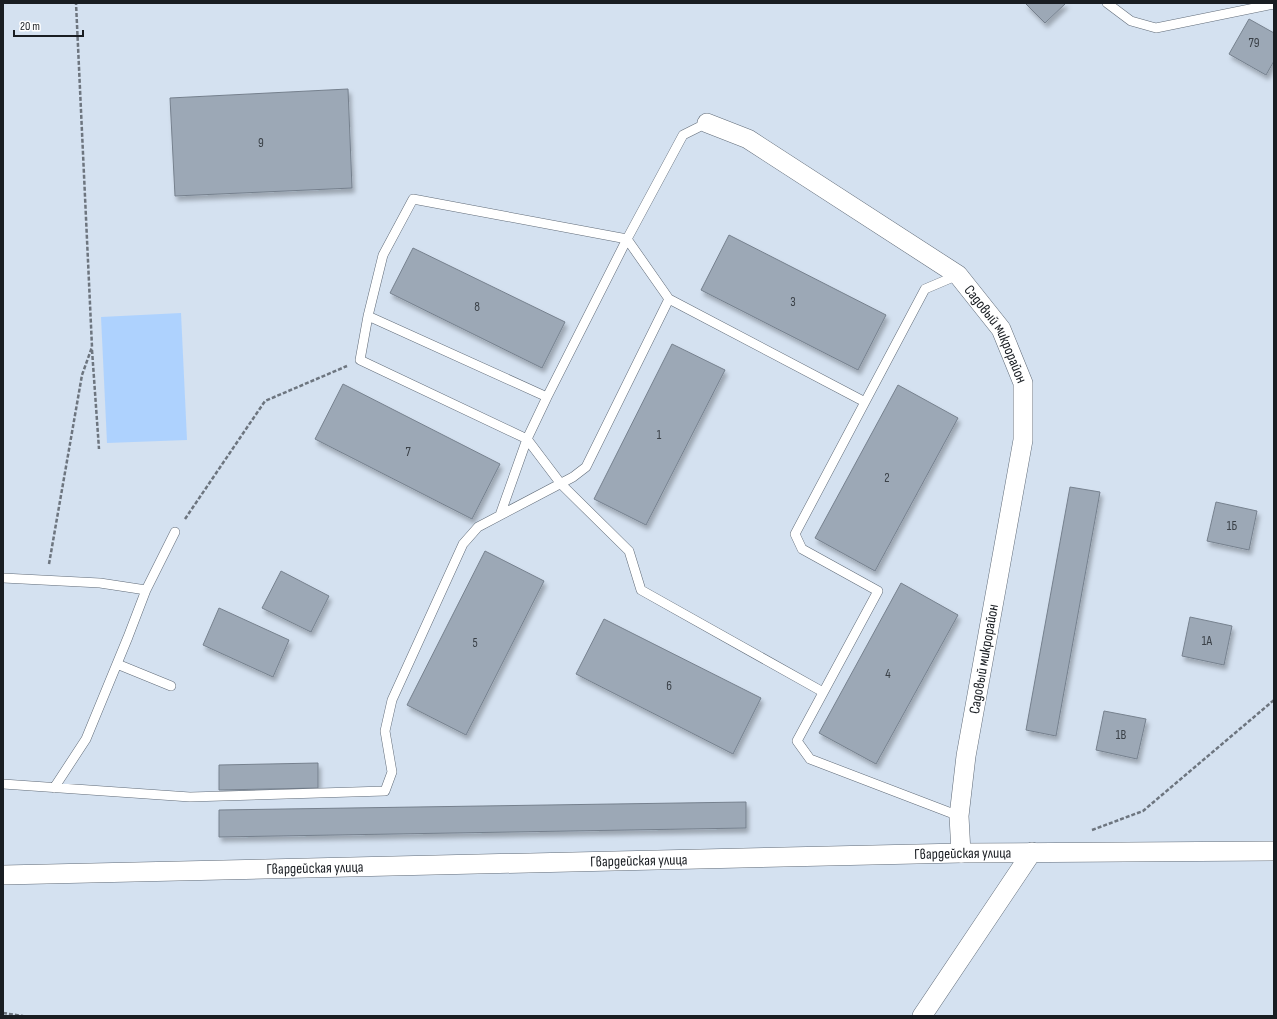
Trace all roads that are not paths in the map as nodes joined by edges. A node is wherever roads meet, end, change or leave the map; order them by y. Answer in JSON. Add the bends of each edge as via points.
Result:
{"nodes":[{"id":1,"x":1107,"y":3,"type":"edge"},
{"id":2,"x":1274,"y":4,"type":"edge"},
{"id":3,"x":707,"y":123,"type":"joint"},
{"id":4,"x":627,"y":239,"type":"junction"},
{"id":5,"x":958,"y":275,"type":"junction"},
{"id":6,"x":669,"y":299,"type":"junction"},
{"id":7,"x":368,"y":316,"type":"junction"},
{"id":8,"x":547,"y":397,"type":"junction"},
{"id":9,"x":865,"y":402,"type":"junction"},
{"id":10,"x":528,"y":439,"type":"junction"},
{"id":11,"x":561,"y":484,"type":"junction"},
{"id":12,"x":500,"y":515,"type":"junction"},
{"id":13,"x":176,"y":532,"type":"road end"},
{"id":14,"x":3,"y":578,"type":"edge"},
{"id":15,"x":146,"y":590,"type":"junction"},
{"id":16,"x":117,"y":664,"type":"junction"},
{"id":17,"x":171,"y":686,"type":"dead end"},
{"id":18,"x":823,"y":692,"type":"junction"},
{"id":19,"x":3,"y":784,"type":"edge"},
{"id":20,"x":54,"y":788,"type":"junction"},
{"id":21,"x":959,"y":816,"type":"junction"},
{"id":22,"x":1274,"y":851,"type":"edge"},
{"id":23,"x":1032,"y":852,"type":"junction"},
{"id":24,"x":961,"y":853,"type":"junction"},
{"id":25,"x":3,"y":875,"type":"edge"},
{"id":26,"x":922,"y":1016,"type":"edge"}],
"edges":[{"from":1,"to":2,"type":"lane","via":[[1131,21],[1156,28]]},
{"from":3,"to":4,"type":"lane","via":[[683,135]]},
{"from":3,"to":5,"type":"street","name":"Садовый микрорайон","via":[[748,139]]},
{"from":4,"to":6,"type":"lane"},
{"from":4,"to":7,"type":"lane","via":[[413,199],[383,255]]},
{"from":4,"to":8,"type":"lane"},
{"from":5,"to":9,"type":"lane","via":[[925,290]]},
{"from":5,"to":21,"type":"street","name":"Садовый микрорайон","via":[[1001,329],[1023,383],[1023,440],[966,756]]},
{"from":6,"to":9,"type":"lane"},
{"from":6,"to":11,"type":"lane","via":[[586,467]]},
{"from":7,"to":8,"type":"lane"},
{"from":7,"to":10,"type":"lane","via":[[360,360]]},
{"from":8,"to":10,"type":"lane"},
{"from":9,"to":18,"type":"lane","via":[[795,534],[802,549],[878,591]]},
{"from":10,"to":11,"type":"lane"},
{"from":10,"to":12,"type":"lane"},
{"from":11,"to":12,"type":"lane"},
{"from":11,"to":18,"type":"lane","via":[[629,551],[641,590]]},
{"from":12,"to":20,"type":"lane","via":[[478,527],[463,544],[392,700],[385,731],[392,772],[385,791],[190,797]]},
{"from":13,"to":15,"type":"lane"},
{"from":14,"to":15,"type":"lane","via":[[100,583]]},
{"from":15,"to":16,"type":"lane"},
{"from":16,"to":17,"type":"lane"},
{"from":16,"to":20,"type":"lane","via":[[86,739]]},
{"from":18,"to":21,"type":"lane","via":[[797,741],[810,759]]},
{"from":19,"to":20,"type":"lane"},
{"from":21,"to":24,"type":"street","name":"Садовый микрорайон"},
{"from":22,"to":23,"type":"street","name":"Гвардейская улица"},
{"from":23,"to":24,"type":"street","name":"Гвардейская улица"},
{"from":23,"to":26,"type":"street"},
{"from":24,"to":25,"type":"street","name":"Гвардейская улица"}]}
